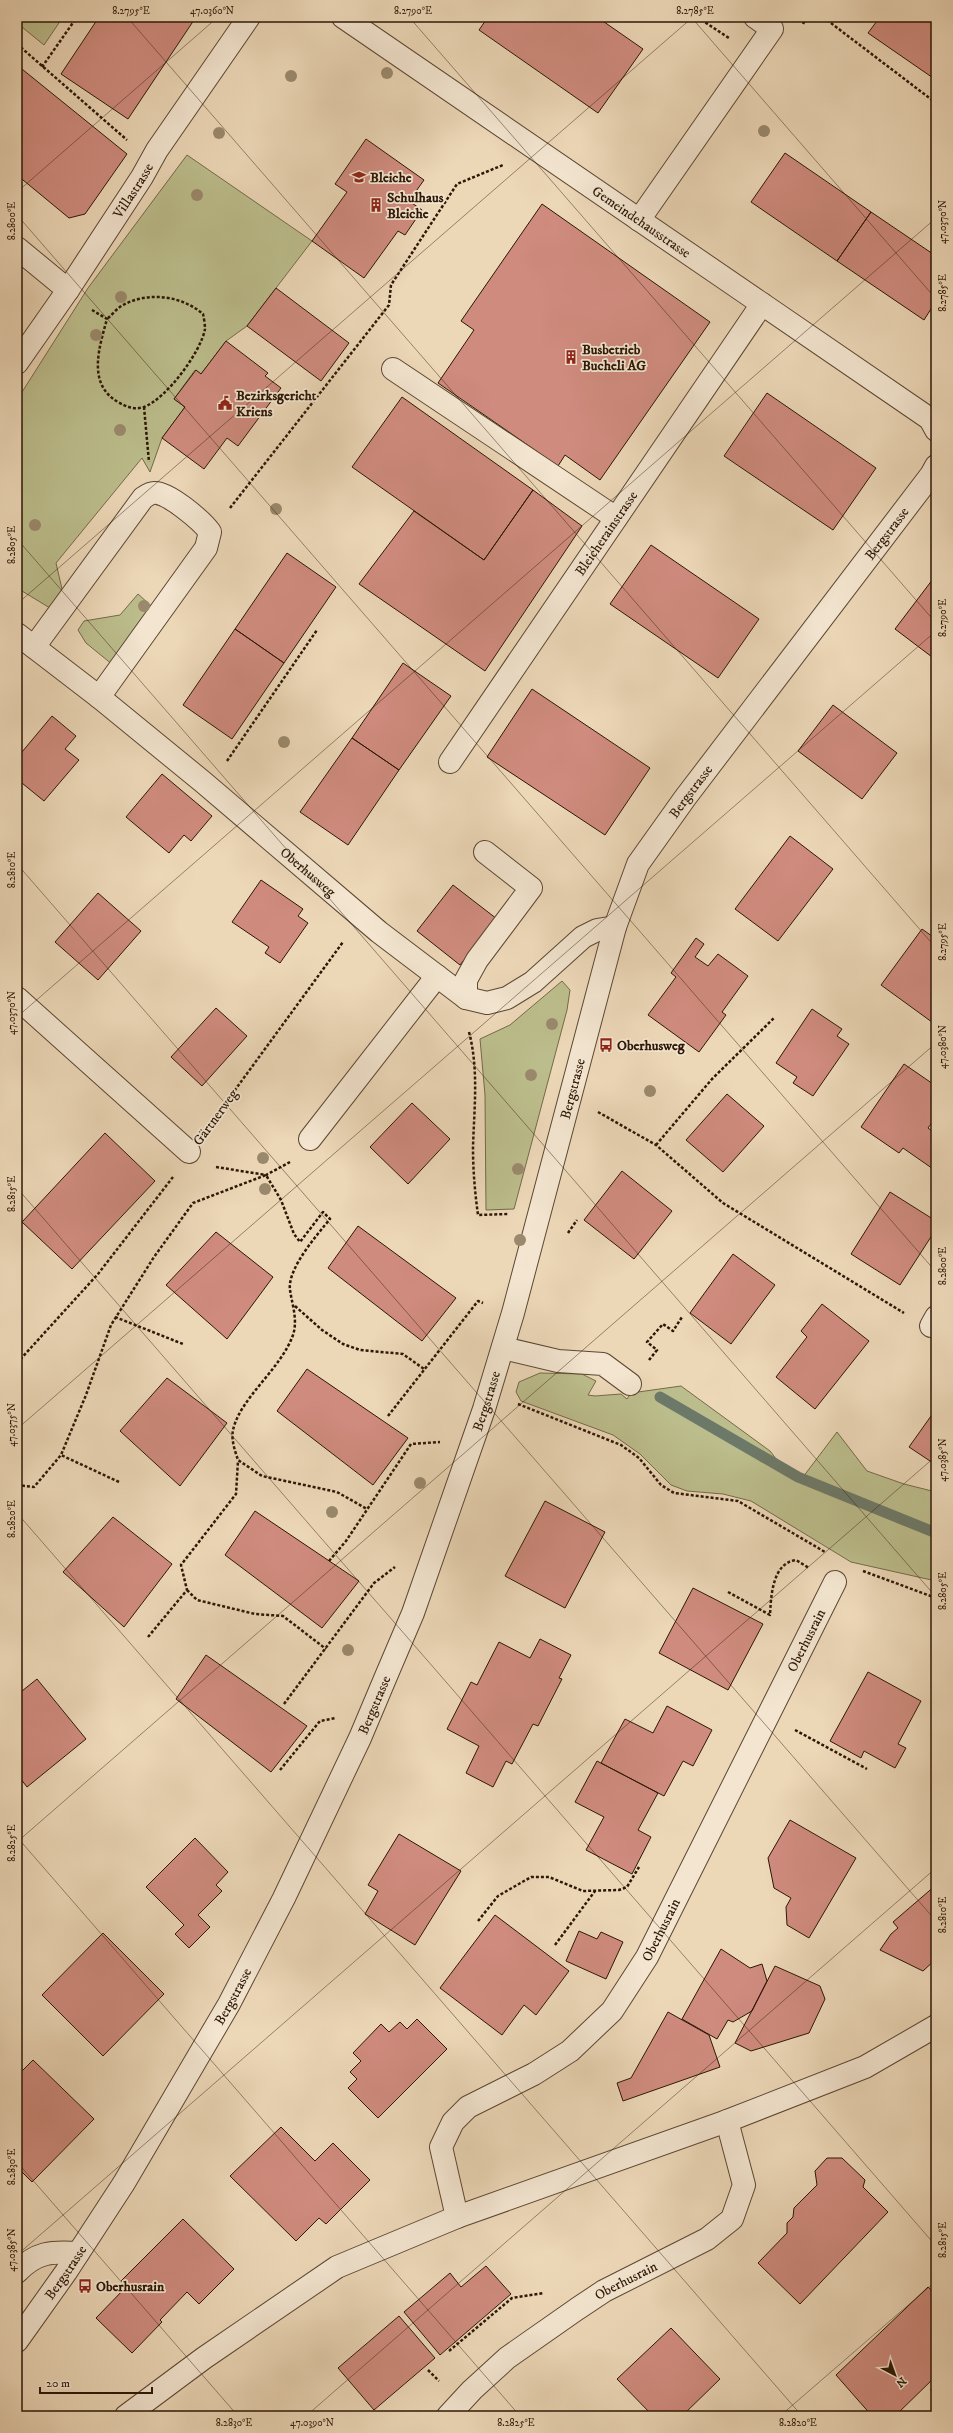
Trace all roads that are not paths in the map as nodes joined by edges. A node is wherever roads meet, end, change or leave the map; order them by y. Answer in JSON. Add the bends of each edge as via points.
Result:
{"nodes":[{"id":1,"x":249,"y":17,"type":"edge"},
{"id":2,"x":343,"y":17,"type":"edge"},
{"id":3,"x":755,"y":17,"type":"edge"},
{"id":4,"x":639,"y":220,"type":"junction"},
{"id":5,"x":17,"y":248,"type":"edge"},
{"id":6,"x":68,"y":290,"type":"junction"},
{"id":7,"x":762,"y":304,"type":"junction"},
{"id":8,"x":17,"y":364,"type":"edge"},
{"id":9,"x":393,"y":369,"type":"dead end"},
{"id":10,"x":936,"y":430,"type":"edge"},
{"id":11,"x":936,"y":466,"type":"edge"},
{"id":12,"x":616,"y":518,"type":"junction"},
{"id":13,"x":25,"y":640,"type":"edge"},
{"id":14,"x":99,"y":697,"type":"junction"},
{"id":15,"x":450,"y":762,"type":"dead end"},
{"id":16,"x":485,"y":852,"type":"dead end"},
{"id":17,"x":615,"y":927,"type":"junction"},
{"id":18,"x":437,"y":976,"type":"junction"},
{"id":19,"x":17,"y":998,"type":"edge"},
{"id":20,"x":466,"y":998,"type":"junction"},
{"id":21,"x":310,"y":1139,"type":"dead end"},
{"id":22,"x":189,"y":1152,"type":"road end"},
{"id":23,"x":503,"y":1348,"type":"junction"},
{"id":24,"x":630,"y":1384,"type":"road end"},
{"id":25,"x":835,"y":1582,"type":"road end"},
{"id":26,"x":936,"y":2026,"type":"edge"},
{"id":27,"x":727,"y":2121,"type":"junction"},
{"id":28,"x":457,"y":2217,"type":"junction"},
{"id":29,"x":78,"y":2253,"type":"junction"},
{"id":30,"x":17,"y":2272,"type":"edge"},
{"id":31,"x":17,"y":2340,"type":"edge"},
{"id":32,"x":126,"y":2416,"type":"edge"},
{"id":33,"x":448,"y":2416,"type":"edge"}],
"edges":[{"from":1,"to":6,"type":"street","name":"Villastrasse","via":[[157,150]]},
{"from":2,"to":4,"type":"street","name":"Gemeindehausstrasse"},
{"from":3,"to":4,"type":"street","via":[[772,30]]},
{"from":4,"to":7,"type":"street","name":"Gemeindehausstrasse"},
{"from":5,"to":6,"type":"street"},
{"from":6,"to":8,"type":"street","name":"Villastrasse"},
{"from":7,"to":10,"type":"street","name":"Gemeindehausstrasse","via":[[930,419]]},
{"from":7,"to":12,"type":"street","name":"Bleicherainstrasse"},
{"from":9,"to":12,"type":"street"},
{"from":11,"to":17,"type":"street","name":"Bergstrasse","via":[[638,864]]},
{"from":12,"to":15,"type":"street","name":"Bleicherainstrasse"},
{"from":13,"to":14,"type":"street","name":"Oberhusweg"},
{"from":13,"to":14,"type":"street","via":[[143,498],[153,492],[170,498],[210,532],[206,548]]},
{"from":14,"to":18,"type":"street","name":"Oberhusweg"},
{"from":16,"to":20,"type":"street","via":[[531,888],[477,960],[466,980]]},
{"from":17,"to":20,"type":"street","name":"Oberhusweg","via":[[597,930],[583,937],[533,982],[507,998],[487,1002]]},
{"from":17,"to":23,"type":"street","name":"Bergstrasse"},
{"from":18,"to":20,"type":"street","name":"Oberhusweg"},
{"from":18,"to":21,"type":"street"},
{"from":19,"to":22,"type":"street","name":"Gärtnerweg"},
{"from":23,"to":24,"type":"street","via":[[558,1361],[603,1364]]},
{"from":23,"to":29,"type":"street","name":"Bergstrasse","via":[[409,1624],[364,1727],[252,1962],[150,2140]]},
{"from":25,"to":28,"type":"street","name":"Oberhusrain","via":[[632,1983],[612,2011],[570,2051],[534,2074],[468,2107],[453,2122],[441,2147]]},
{"from":26,"to":27,"type":"street","via":[[865,2067]]},
{"from":27,"to":28,"type":"street"},
{"from":27,"to":33,"type":"street","name":"Oberhusrain","via":[[744,2185],[732,2219],[707,2239],[604,2290],[507,2358]]},
{"from":28,"to":32,"type":"street","via":[[337,2267],[204,2358]]},
{"from":29,"to":30,"type":"street","via":[[54,2251],[28,2261]]},
{"from":29,"to":31,"type":"street","name":"Bergstrasse"}]}
